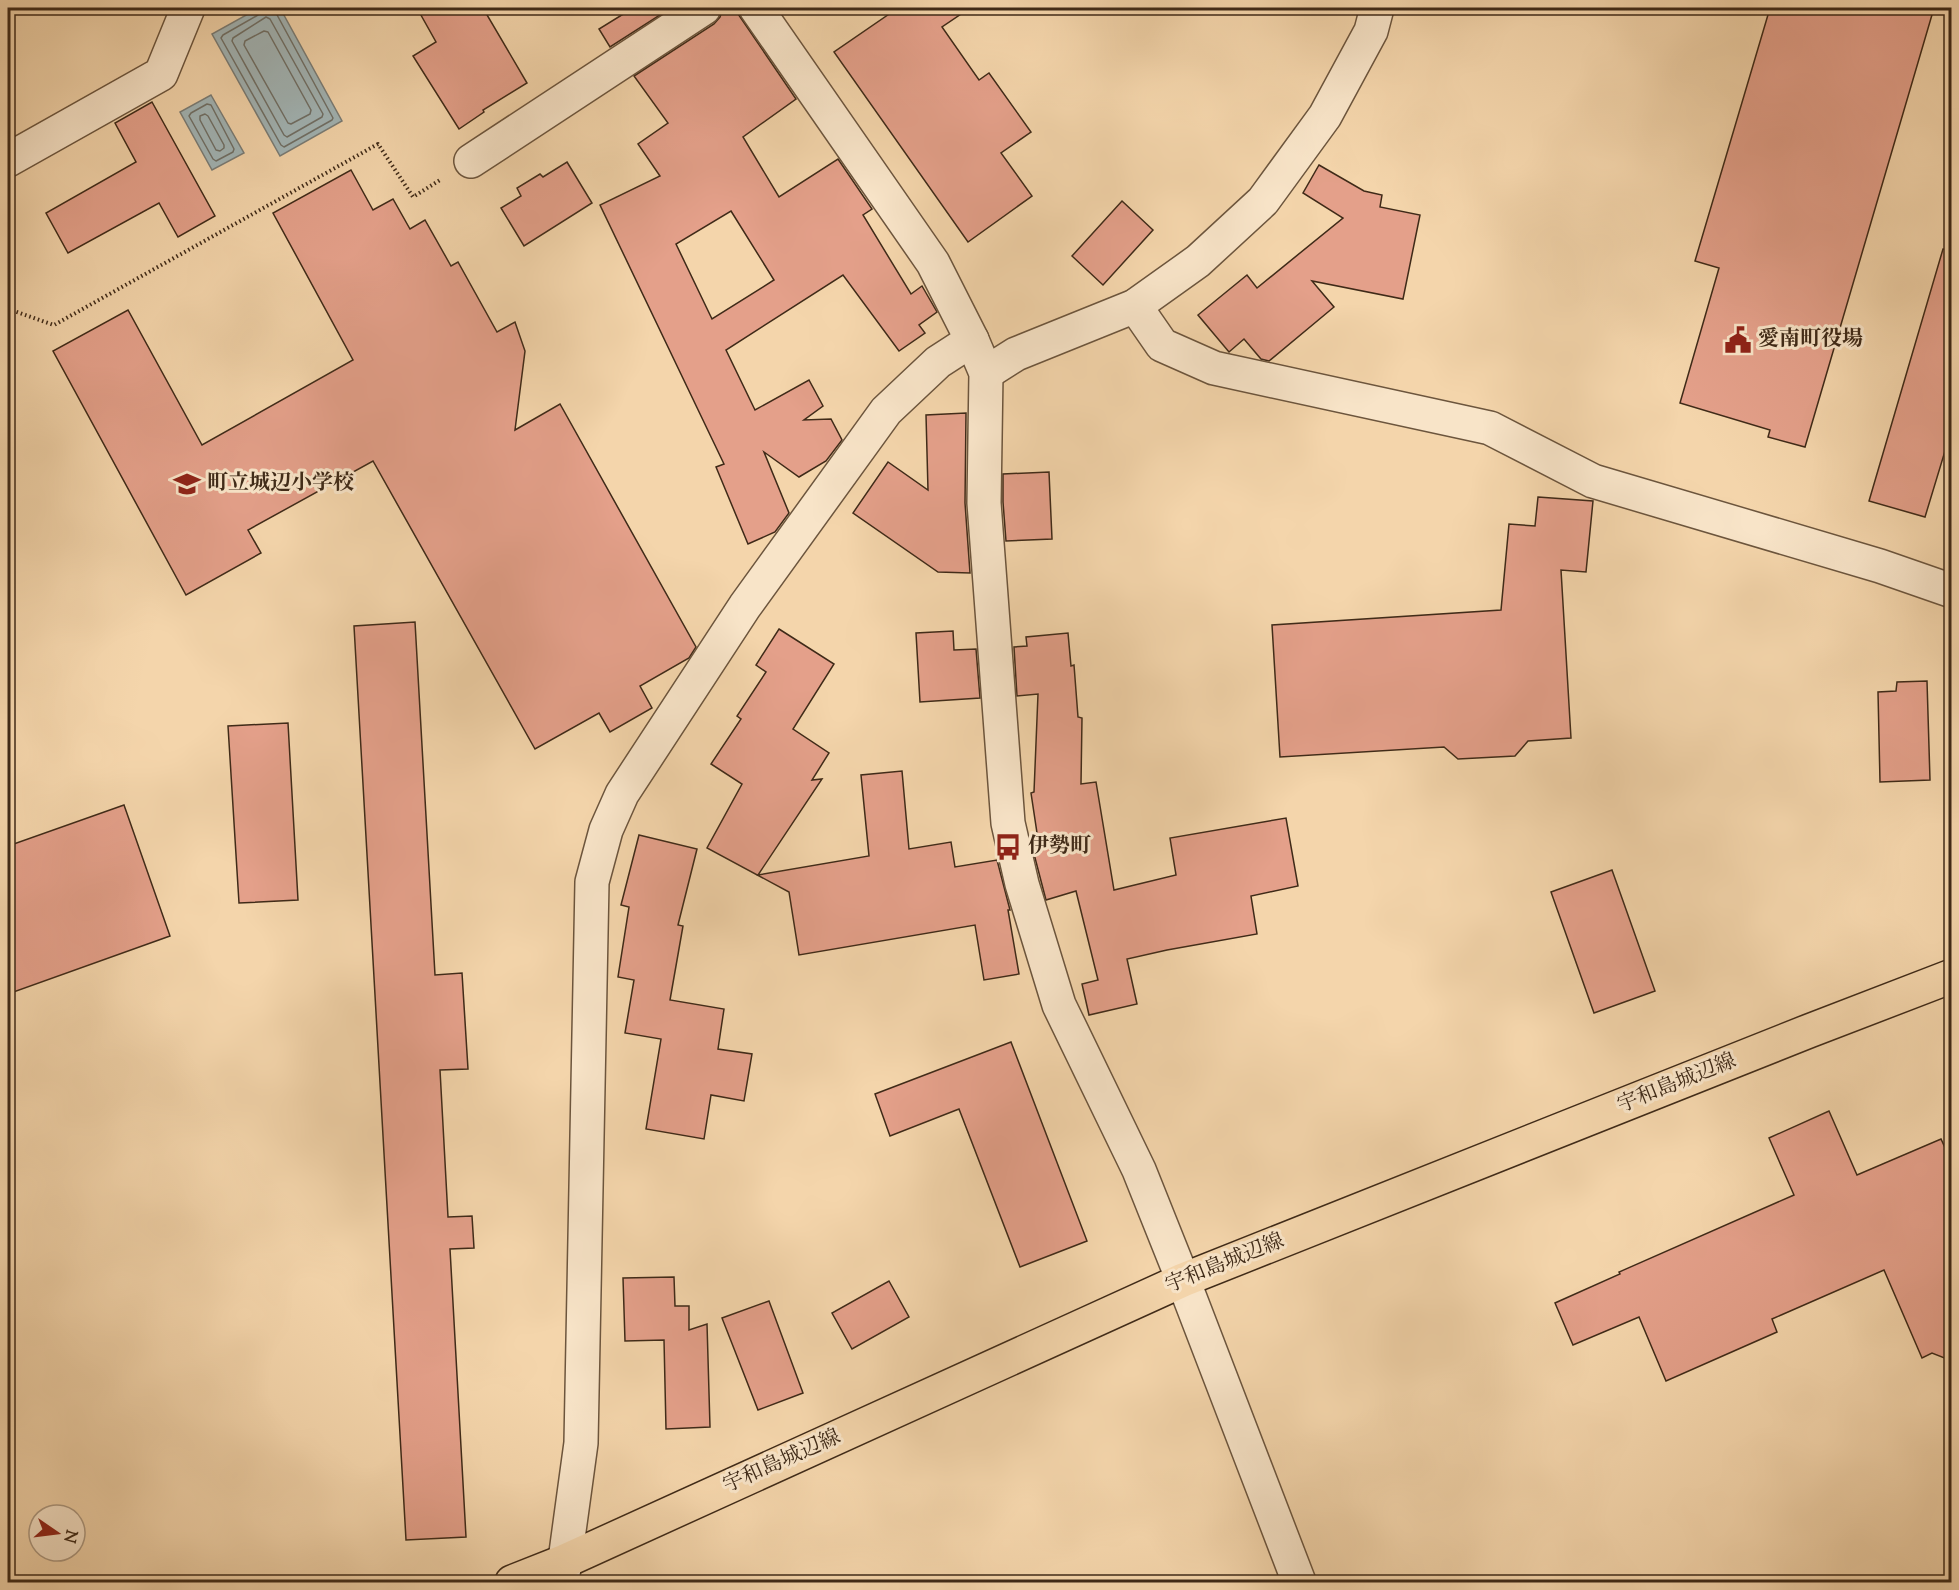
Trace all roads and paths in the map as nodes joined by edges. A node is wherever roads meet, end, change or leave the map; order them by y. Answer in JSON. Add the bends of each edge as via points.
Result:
{"nodes":[{"id":1,"x":188,"y":8,"type":"edge"},
{"id":2,"x":704,"y":8,"type":"edge"},
{"id":3,"x":756,"y":8,"type":"edge"},
{"id":4,"x":1377,"y":8,"type":"edge"},
{"id":5,"x":8,"y":160,"type":"edge"},
{"id":6,"x":471,"y":161,"type":"joint"},
{"id":7,"x":1135,"y":306,"type":"junction"},
{"id":8,"x":8,"y":309,"type":"edge"},
{"id":9,"x":972,"y":340,"type":"junction"},
{"id":10,"x":986,"y":373,"type":"junction"},
{"id":11,"x":1952,"y":591,"type":"edge"},
{"id":12,"x":1952,"y":976,"type":"edge"},
{"id":13,"x":1183,"y":1280,"type":"junction"},
{"id":14,"x":563,"y":1572,"type":"edge"},
{"id":15,"x":512,"y":1582,"type":"edge"},
{"id":16,"x":1299,"y":1582,"type":"edge"}],
"edges":[{"from":1,"to":5,"type":"street","via":[[160,74]]},
{"from":2,"to":6,"type":"street"},
{"from":3,"to":9,"type":"street","via":[[933,263]]},
{"from":4,"to":7,"type":"street","via":[[1371,32],[1325,116],[1263,201],[1198,261]]},
{"from":6,"to":8,"type":"path","via":[[413,197],[378,144],[54,325]]},
{"from":7,"to":10,"type":"street","via":[[1016,354]]},
{"from":7,"to":11,"type":"street","via":[[1162,345],[1214,368],[1490,428],[1593,481]]},
{"from":9,"to":10,"type":"street"},
{"from":9,"to":14,"type":"street","via":[[938,362],[886,411],[745,606],[622,794],[606,830],[592,882],[581,1443]]},
{"from":10,"to":13,"type":"street","via":[[984,503],[1008,823],[1022,885],[1059,1005],[1139,1170]]},
{"from":12,"to":13,"type":"main road","name":"宇和島城辺線"},
{"from":13,"to":14,"type":"main road","name":"宇和島城辺線"},
{"from":13,"to":16,"type":"street"},
{"from":14,"to":15,"type":"main road","name":"宇和島城辺線"}]}
